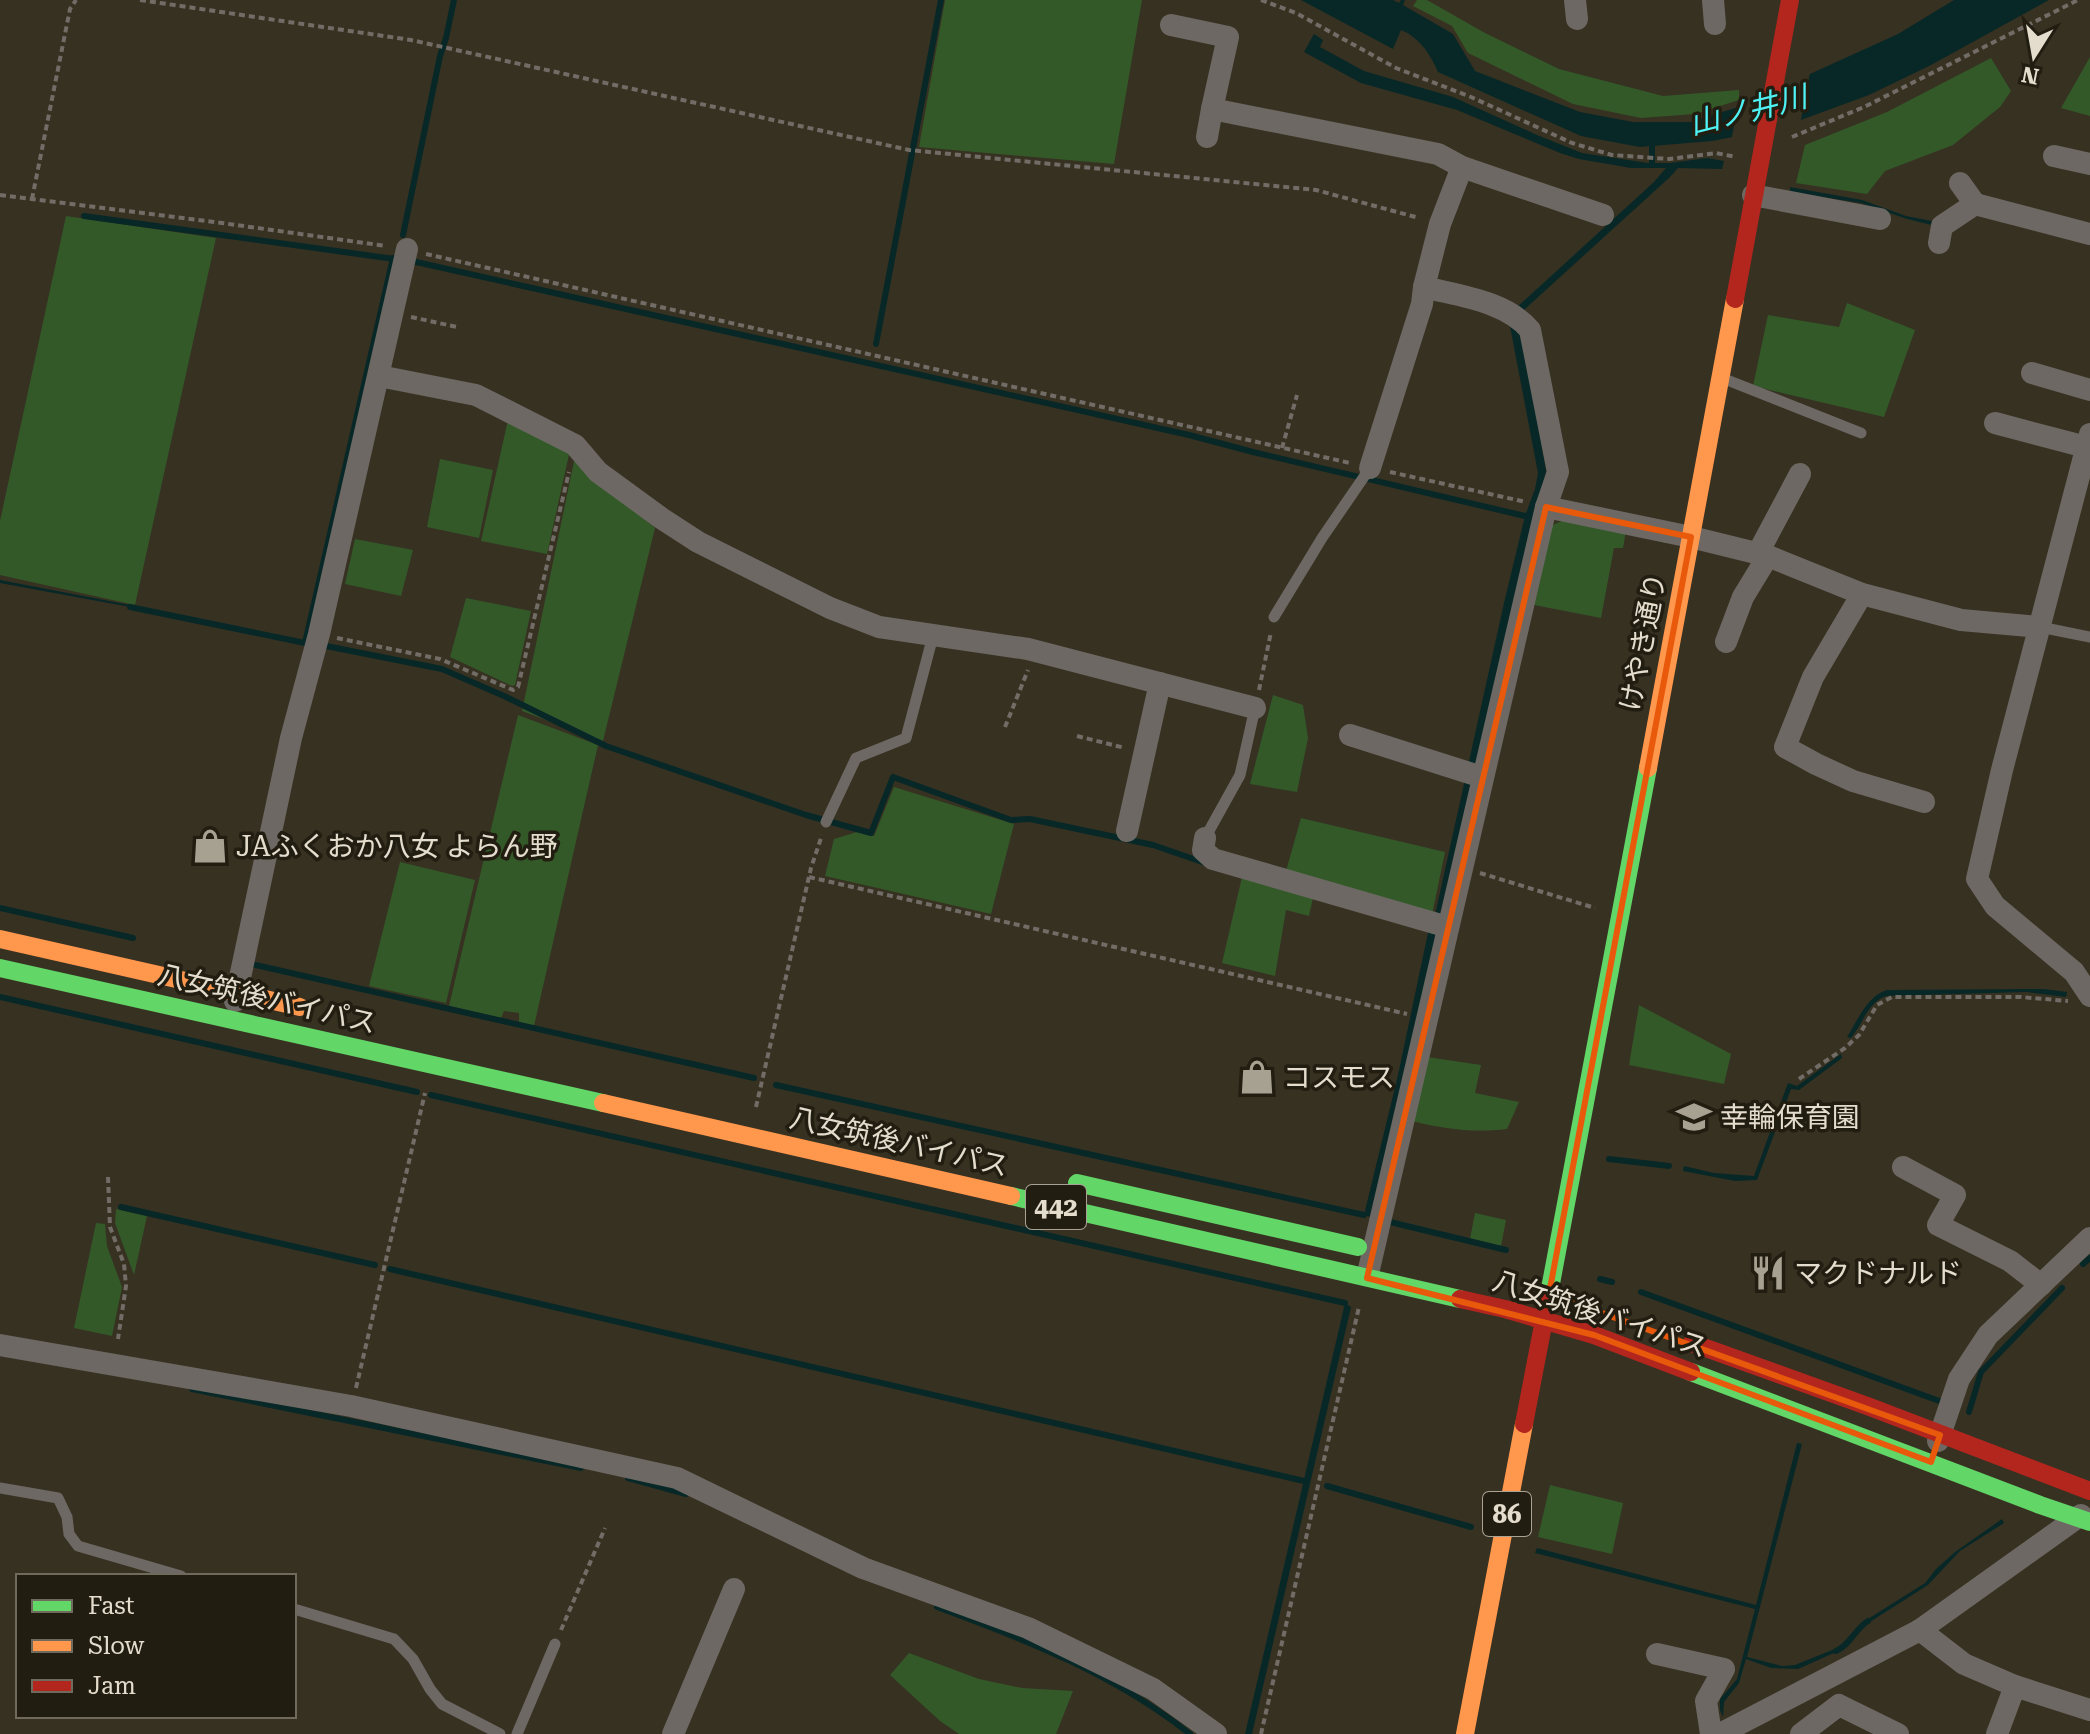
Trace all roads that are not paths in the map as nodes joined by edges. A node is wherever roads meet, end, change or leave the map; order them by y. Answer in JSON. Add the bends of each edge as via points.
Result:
{"nodes":[{"id":1,"x":1713,"y":0,"type":"edge"},
{"id":2,"x":1790,"y":0,"type":"edge"},
{"id":3,"x":1715,"y":24,"type":"dead end"},
{"id":4,"x":1171,"y":25,"type":"dead end"},
{"id":5,"x":1212,"y":109,"type":"junction"},
{"id":6,"x":1207,"y":137,"type":"dead end"},
{"id":7,"x":2054,"y":156,"type":"dead end"},
{"id":8,"x":2090,"y":164,"type":"edge"},
{"id":9,"x":1462,"y":167,"type":"junction"},
{"id":10,"x":1960,"y":183,"type":"dead end"},
{"id":11,"x":1753,"y":195,"type":"junction"},
{"id":12,"x":1975,"y":204,"type":"junction"},
{"id":13,"x":1603,"y":215,"type":"dead end"},
{"id":14,"x":1880,"y":219,"type":"dead end"},
{"id":15,"x":2090,"y":234,"type":"edge"},
{"id":16,"x":1939,"y":243,"type":"dead end"},
{"id":17,"x":407,"y":249,"type":"road end"},
{"id":18,"x":1424,"y":287,"type":"junction"},
{"id":19,"x":2032,"y":373,"type":"dead end"},
{"id":20,"x":379,"y":376,"type":"junction"},
{"id":21,"x":1721,"y":378,"type":"junction"},
{"id":22,"x":2090,"y":390,"type":"edge"},
{"id":23,"x":1995,"y":423,"type":"dead end"},
{"id":24,"x":1861,"y":433,"type":"dead end"},
{"id":25,"x":2088,"y":440,"type":"edge"},
{"id":26,"x":1370,"y":468,"type":"joint"},
{"id":27,"x":1800,"y":474,"type":"dead end"},
{"id":28,"x":1536,"y":505,"type":"junction"},
{"id":29,"x":1691,"y":537,"type":"junction"},
{"id":30,"x":1763,"y":554,"type":"junction"},
{"id":31,"x":1862,"y":594,"type":"junction"},
{"id":32,"x":1274,"y":617,"type":"road end"},
{"id":33,"x":2040,"y":627,"type":"junction"},
{"id":34,"x":933,"y":636,"type":"junction"},
{"id":35,"x":2090,"y":637,"type":"edge"},
{"id":36,"x":1726,"y":642,"type":"dead end"},
{"id":37,"x":1160,"y":683,"type":"junction"},
{"id":38,"x":1255,"y":708,"type":"joint"},
{"id":39,"x":1350,"y":735,"type":"dead end"},
{"id":40,"x":1476,"y":775,"type":"junction"},
{"id":41,"x":1924,"y":802,"type":"dead end"},
{"id":42,"x":826,"y":822,"type":"road end"},
{"id":43,"x":1127,"y":831,"type":"dead end"},
{"id":44,"x":1205,"y":838,"type":"joint"},
{"id":45,"x":1440,"y":925,"type":"junction"},
{"id":46,"x":0,"y":939,"type":"edge"},
{"id":47,"x":0,"y":968,"type":"edge"},
{"id":48,"x":236,"y":993,"type":"junction"},
{"id":49,"x":2084,"y":998,"type":"edge"},
{"id":50,"x":312,"y":1010,"type":"dead end"},
{"id":51,"x":231,"y":1020,"type":"junction"},
{"id":52,"x":1903,"y":1167,"type":"dead end"},
{"id":53,"x":1066,"y":1181,"type":"dead end"},
{"id":54,"x":2090,"y":1238,"type":"edge"},
{"id":55,"x":1381,"y":1253,"type":"junction"},
{"id":56,"x":1367,"y":1278,"type":"junction"},
{"id":57,"x":2041,"y":1285,"type":"junction"},
{"id":58,"x":1544,"y":1319,"type":"junction"},
{"id":59,"x":1676,"y":1338,"type":"dead end"},
{"id":60,"x":0,"y":1345,"type":"edge"},
{"id":61,"x":1940,"y":1435,"type":"junction"},
{"id":62,"x":1931,"y":1462,"type":"junction"},
{"id":63,"x":0,"y":1488,"type":"edge"},
{"id":64,"x":2090,"y":1491,"type":"edge"},
{"id":65,"x":2086,"y":1516,"type":"edge"},
{"id":66,"x":174,"y":1574,"type":"edge"},
{"id":67,"x":734,"y":1589,"type":"dead end"},
{"id":68,"x":296,"y":1610,"type":"edge"},
{"id":69,"x":1920,"y":1630,"type":"junction"},
{"id":70,"x":555,"y":1644,"type":"road end"},
{"id":71,"x":1657,"y":1654,"type":"dead end"},
{"id":72,"x":2015,"y":1686,"type":"junction"},
{"id":73,"x":2090,"y":1710,"type":"edge"},
{"id":74,"x":1724,"y":1733,"type":"edge"},
{"id":75,"x":500,"y":1734,"type":"edge"},
{"id":76,"x":517,"y":1734,"type":"edge"},
{"id":77,"x":673,"y":1734,"type":"edge"},
{"id":78,"x":1216,"y":1734,"type":"edge"},
{"id":79,"x":1465,"y":1734,"type":"edge"},
{"id":80,"x":1801,"y":1734,"type":"edge"},
{"id":81,"x":1898,"y":1734,"type":"edge"},
{"id":82,"x":1997,"y":1734,"type":"edge"}],
"edges":[{"from":1,"to":3,"type":"street"},
{"from":2,"to":11,"type":"main road","name":"けやき通り"},
{"from":4,"to":5,"type":"street","via":[[1228,37]]},
{"from":5,"to":6,"type":"street"},
{"from":5,"to":9,"type":"street","via":[[1438,154]]},
{"from":7,"to":8,"type":"street"},
{"from":9,"to":13,"type":"street"},
{"from":9,"to":18,"type":"street"},
{"from":10,"to":12,"type":"street"},
{"from":11,"to":14,"type":"street"},
{"from":11,"to":21,"type":"main road","name":"けやき通り"},
{"from":12,"to":15,"type":"street"},
{"from":12,"to":16,"type":"street","via":[[1942,226]]},
{"from":17,"to":20,"type":"street"},
{"from":18,"to":26,"type":"street"},
{"from":18,"to":28,"type":"street","via":[[1485,303],[1516,316],[1530,330],[1558,472]]},
{"from":19,"to":22,"type":"street"},
{"from":20,"to":34,"type":"street","via":[[476,395],[575,445],[598,472],[698,542],[830,608],[879,627]]},
{"from":20,"to":48,"type":"street"},
{"from":21,"to":24,"type":"lane"},
{"from":21,"to":29,"type":"main road","name":"けやき通り"},
{"from":23,"to":25,"type":"street"},
{"from":25,"to":33,"type":"street"},
{"from":26,"to":32,"type":"lane"},
{"from":27,"to":30,"type":"street"},
{"from":28,"to":29,"type":"street"},
{"from":28,"to":40,"type":"street"},
{"from":29,"to":30,"type":"street"},
{"from":29,"to":58,"type":"main road","name":"けやき通り","number":"86"},
{"from":30,"to":31,"type":"street"},
{"from":30,"to":36,"type":"street"},
{"from":31,"to":33,"type":"street","via":[[1961,620]]},
{"from":31,"to":41,"type":"street","via":[[1813,677],[1785,747],[1853,781]]},
{"from":33,"to":35,"type":"lane"},
{"from":33,"to":49,"type":"street","via":[[1977,879],[1995,906],[2074,972]]},
{"from":34,"to":37,"type":"street","via":[[1036,651]]},
{"from":34,"to":42,"type":"lane","via":[[906,738],[856,758]]},
{"from":37,"to":38,"type":"street"},
{"from":37,"to":43,"type":"street"},
{"from":38,"to":44,"type":"lane","via":[[1240,775]]},
{"from":39,"to":40,"type":"street"},
{"from":40,"to":45,"type":"street","via":[[1462,868]]},
{"from":44,"to":45,"type":"street","via":[[1203,850],[1213,859]]},
{"from":45,"to":55,"type":"street"},
{"from":46,"to":48,"type":"main road","name":"八女筑後バイパス"},
{"from":47,"to":51,"type":"main road","name":"八女筑後バイパス","number":"442"},
{"from":48,"to":50,"type":"main road","name":"八女筑後バイパス"},
{"from":48,"to":51,"type":"street"},
{"from":51,"to":56,"type":"main road","name":"八女筑後バイパス","number":"442"},
{"from":52,"to":57,"type":"street","via":[[1955,1195],[1938,1225],[2010,1261]]},
{"from":53,"to":55,"type":"main road","number":"442"},
{"from":54,"to":57,"type":"street"},
{"from":55,"to":56,"type":"street"},
{"from":56,"to":58,"type":"main road","name":"八女筑後バイパス","number":"442"},
{"from":57,"to":61,"type":"street","via":[[1988,1335],[1959,1379]]},
{"from":58,"to":62,"type":"main road","name":"八女筑後バイパス","number":"442"},
{"from":58,"to":79,"type":"main road","number":"86"},
{"from":59,"to":61,"type":"main road","name":"八女筑後バイパス"},
{"from":60,"to":78,"type":"street","via":[[351,1406],[677,1478],[863,1568],[1028,1628],[1153,1689]]},
{"from":61,"to":62,"type":"street"},
{"from":61,"to":64,"type":"main road","name":"八女筑後バイパス"},
{"from":62,"to":65,"type":"main road","name":"八女筑後バイパス","number":"442"},
{"from":63,"to":66,"type":"lane","via":[[58,1498],[78,1546]]},
{"from":65,"to":69,"type":"street"},
{"from":67,"to":77,"type":"street"},
{"from":68,"to":75,"type":"lane","via":[[394,1639],[442,1704]]},
{"from":69,"to":72,"type":"street","via":[[1964,1664]]},
{"from":69,"to":74,"type":"street"},
{"from":70,"to":76,"type":"lane"},
{"from":71,"to":74,"type":"street","via":[[1724,1669],[1706,1701]]},
{"from":72,"to":73,"type":"street"},
{"from":72,"to":82,"type":"street"},
{"from":80,"to":81,"type":"street","via":[[1839,1705]]}]}
